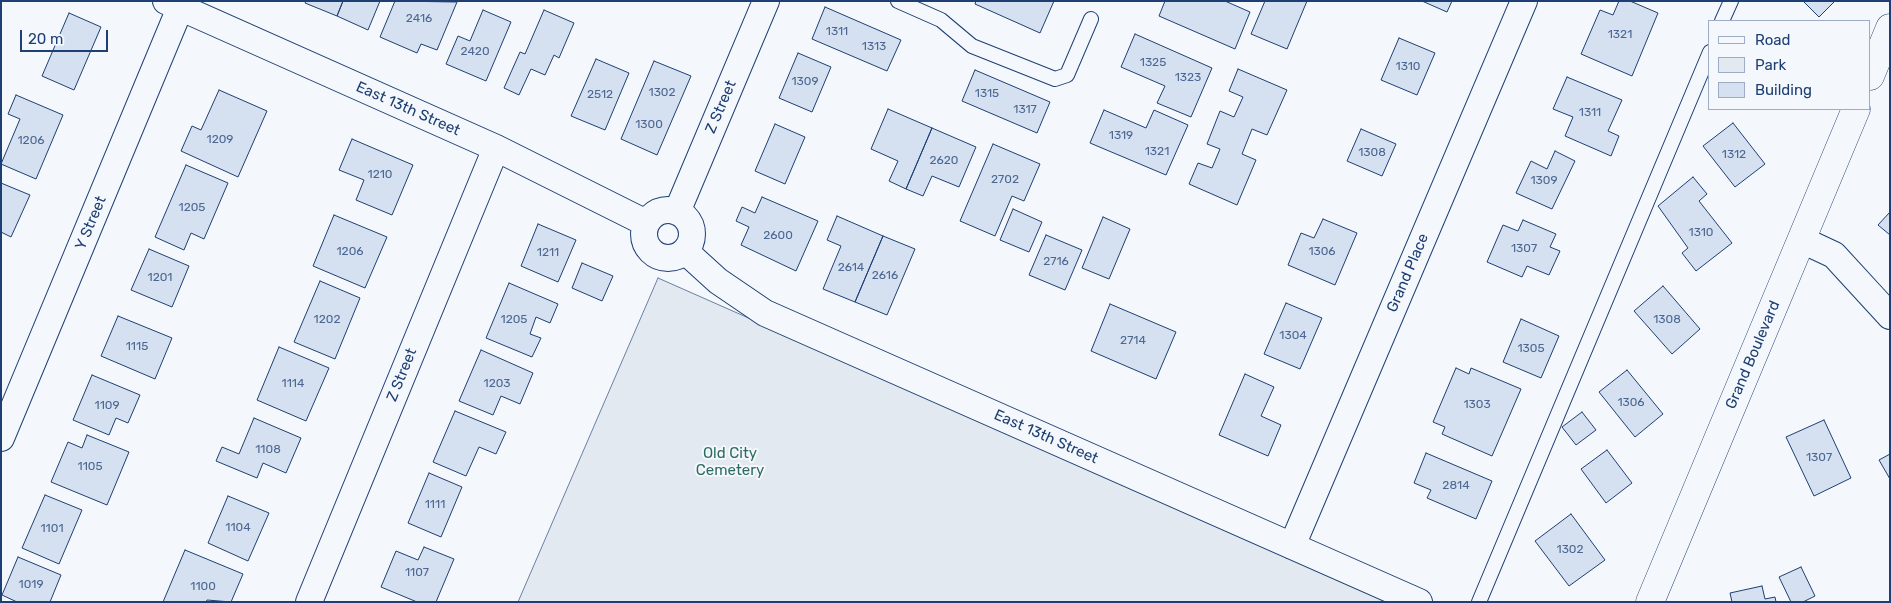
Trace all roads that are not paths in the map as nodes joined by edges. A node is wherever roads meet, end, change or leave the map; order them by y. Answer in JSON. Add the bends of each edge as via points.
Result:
{"nodes":[{"id":1,"x":766,"y":1,"type":"edge"},
{"id":2,"x":898,"y":1,"type":"edge"},
{"id":3,"x":1524,"y":1,"type":"edge"},
{"id":4,"x":1731,"y":1,"type":"edge"},
{"id":5,"x":173,"y":4,"type":"edge"},
{"id":6,"x":1091,"y":19,"type":"dead end"},
{"id":7,"x":1722,"y":20,"type":"edge"},
{"id":8,"x":1890,"y":28,"type":"edge"},
{"id":9,"x":1708,"y":57,"type":"edge"},
{"id":10,"x":1871,"y":74,"type":"edge"},
{"id":11,"x":1856,"y":110,"type":"edge"},
{"id":12,"x":496,"y":148,"type":"junction"},
{"id":13,"x":677,"y":212,"type":"junction"},
{"id":14,"x":646,"y":224,"type":"junction"},
{"id":15,"x":1802,"y":240,"type":"junction"},
{"id":16,"x":685,"y":251,"type":"junction"},
{"id":17,"x":1890,"y":316,"type":"edge"},
{"id":18,"x":1,"y":438,"type":"edge"},
{"id":19,"x":1292,"y":546,"type":"junction"},
{"id":20,"x":309,"y":602,"type":"edge"},
{"id":21,"x":1419,"y":602,"type":"edge"},
{"id":22,"x":1479,"y":602,"type":"edge"},
{"id":23,"x":1650,"y":602,"type":"edge"}],
"edges":[{"from":1,"to":13,"type":"street","name":"Z Street"},
{"from":2,"to":6,"type":"lane","via":[[941,20],[972,46],[1055,79],[1067,75]]},
{"from":3,"to":19,"type":"street","name":"Grand Place"},
{"from":4,"to":7,"type":"lane"},
{"from":5,"to":12,"type":"street","name":"East 13th Street"},
{"from":5,"to":18,"type":"street","name":"Y Street"},
{"from":8,"to":10,"type":"main road"},
{"from":9,"to":22,"type":"lane"},
{"from":11,"to":15,"type":"main road","name":"Grand Boulevard"},
{"from":12,"to":14,"type":"street","name":"East 13th Street"},
{"from":12,"to":20,"type":"street","name":"Z Street"},
{"from":13,"to":14,"type":"street","via":[[658,212]]},
{"from":13,"to":16,"type":"street","via":[[686,218],[692,232]]},
{"from":14,"to":16,"type":"street","via":[[645,242],[654,254],[672,258]]},
{"from":15,"to":17,"type":"street","via":[[1834,255]]},
{"from":15,"to":23,"type":"main road","name":"Grand Boulevard"},
{"from":16,"to":19,"type":"street","name":"East 13th Street","via":[[718,281],[765,313]]},
{"from":19,"to":21,"type":"street","name":"East 13th Street"}]}
